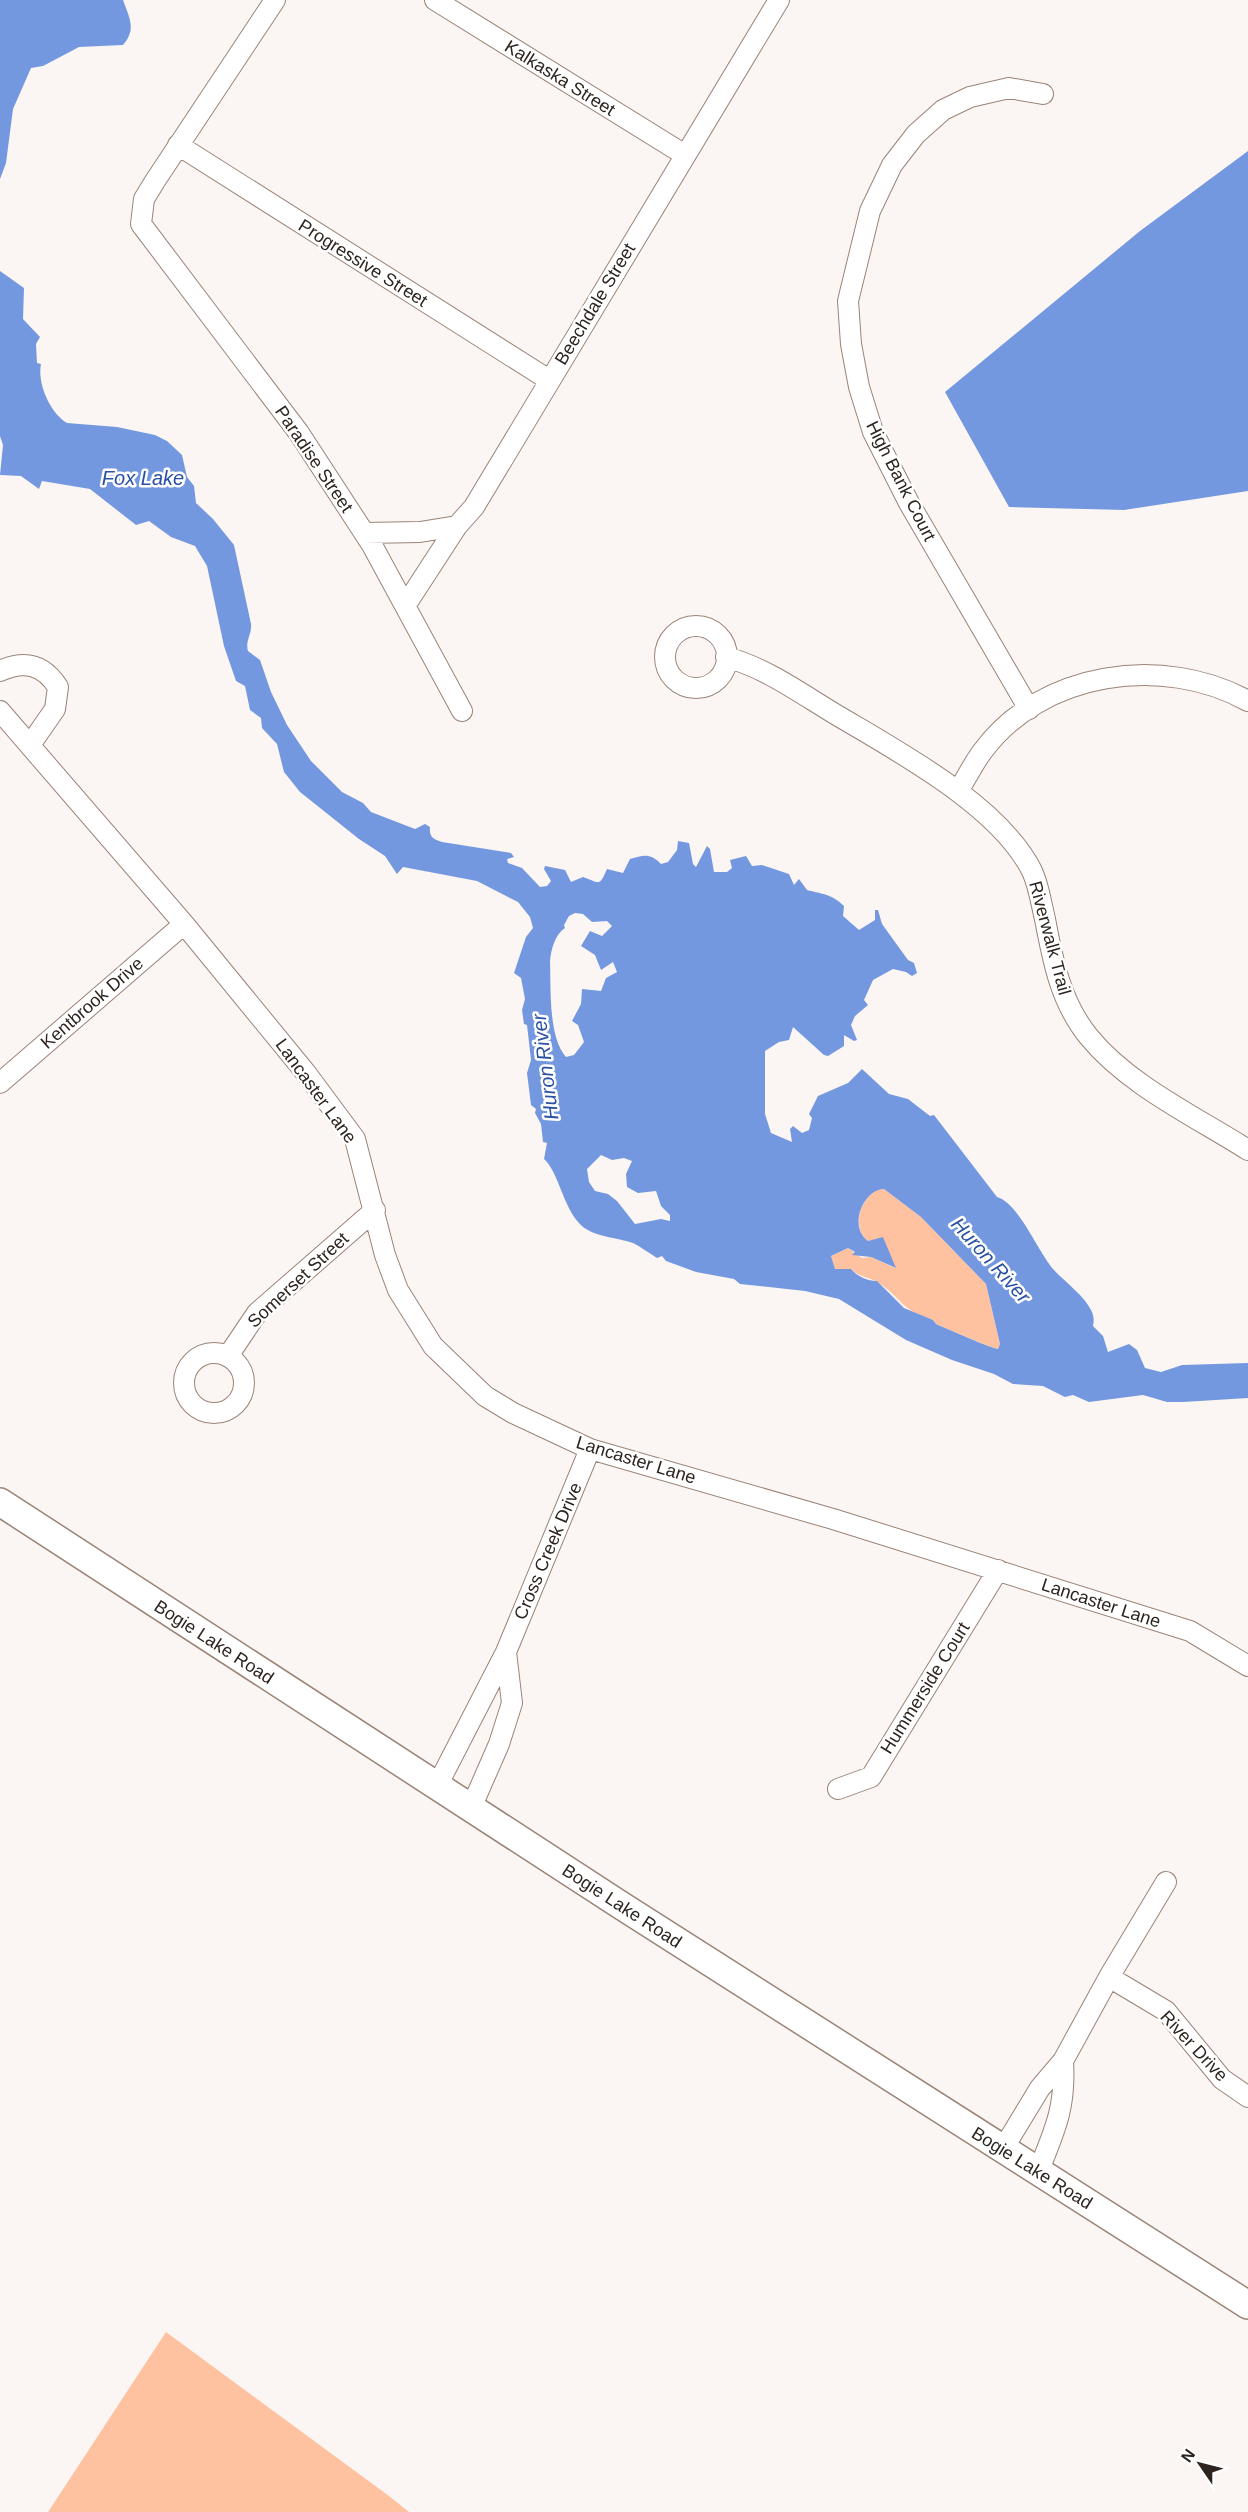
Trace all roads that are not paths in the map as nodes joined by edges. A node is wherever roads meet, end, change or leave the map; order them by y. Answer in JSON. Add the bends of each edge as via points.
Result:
{"nodes":[{"id":1,"x":275,"y":0,"type":"edge"},
{"id":2,"x":435,"y":0,"type":"edge"},
{"id":3,"x":779,"y":0,"type":"edge"},
{"id":4,"x":1043,"y":94,"type":"dead end"},
{"id":5,"x":178,"y":146,"type":"junction"},
{"id":6,"x":685,"y":155,"type":"junction"},
{"id":7,"x":549,"y":380,"type":"junction"},
{"id":8,"x":457,"y":526,"type":"junction"},
{"id":9,"x":364,"y":533,"type":"junction"},
{"id":10,"x":405,"y":606,"type":"junction"},
{"id":11,"x":726,"y":657,"type":"dead end"},
{"id":12,"x":0,"y":671,"type":"edge"},
{"id":13,"x":1248,"y":701,"type":"edge"},
{"id":14,"x":1029,"y":709,"type":"junction"},
{"id":15,"x":0,"y":711,"type":"edge"},
{"id":16,"x":462,"y":711,"type":"dead end"},
{"id":17,"x":30,"y":745,"type":"junction"},
{"id":18,"x":958,"y":791,"type":"junction"},
{"id":19,"x":184,"y":924,"type":"junction"},
{"id":20,"x":0,"y":1083,"type":"edge"},
{"id":21,"x":1248,"y":1150,"type":"edge"},
{"id":22,"x":375,"y":1210,"type":"junction"},
{"id":23,"x":228,"y":1356,"type":"dead end"},
{"id":24,"x":590,"y":1449,"type":"junction"},
{"id":25,"x":0,"y":1502,"type":"edge"},
{"id":26,"x":998,"y":1570,"type":"junction"},
{"id":27,"x":506,"y":1652,"type":"junction"},
{"id":28,"x":1248,"y":1666,"type":"edge"},
{"id":29,"x":437,"y":1785,"type":"junction"},
{"id":30,"x":838,"y":1789,"type":"dead end"},
{"id":31,"x":471,"y":1808,"type":"junction"},
{"id":32,"x":1166,"y":1882,"type":"dead end"},
{"id":33,"x":1109,"y":1977,"type":"junction"},
{"id":34,"x":1063,"y":2061,"type":"junction"},
{"id":35,"x":1248,"y":2097,"type":"edge"},
{"id":36,"x":1003,"y":2149,"type":"junction"},
{"id":37,"x":1038,"y":2172,"type":"junction"},
{"id":38,"x":1248,"y":2305,"type":"edge"}],
"edges":[{"from":1,"to":5,"type":"street"},
{"from":2,"to":6,"type":"street","name":"Kalkaska Street"},
{"from":3,"to":6,"type":"street","name":"Beechdale Street"},
{"from":4,"to":14,"type":"street","name":"High Bank Court","via":[[1009,88],[970,97],[943,110],[916,134],[892,165],[870,211],[848,301],[859,387],[873,432],[909,503]]},
{"from":5,"to":7,"type":"street","name":"Progressive Street"},
{"from":5,"to":9,"type":"street","name":"Paradise Street","via":[[144,199],[141,224],[299,433]]},
{"from":6,"to":7,"type":"street","name":"Beechdale Street"},
{"from":7,"to":8,"type":"street","name":"Beechdale Street","via":[[484,492]]},
{"from":8,"to":9,"type":"street","via":[[420,532]]},
{"from":8,"to":10,"type":"street","name":"Beechdale Street"},
{"from":9,"to":10,"type":"street","name":"Paradise Street"},
{"from":10,"to":16,"type":"street","name":"Paradise Street"},
{"from":11,"to":18,"type":"street","name":"Riverwalk Trail","via":[[761,669]]},
{"from":12,"to":17,"type":"street","via":[[34,665],[58,687],[55,709]]},
{"from":13,"to":14,"type":"street","via":[[1197,683],[1157,675],[1119,675],[1077,684]]},
{"from":14,"to":18,"type":"street","via":[[982,751]]},
{"from":15,"to":17,"type":"street","name":"Lancaster Lane"},
{"from":17,"to":19,"type":"street","name":"Lancaster Lane"},
{"from":18,"to":21,"type":"street","name":"Riverwalk Trail","via":[[1000,829],[1032,872],[1062,993],[1089,1037],[1127,1074]]},
{"from":19,"to":20,"type":"street","name":"Kentbrook Drive"},
{"from":19,"to":22,"type":"street","name":"Lancaster Lane","via":[[355,1139]]},
{"from":22,"to":23,"type":"street","name":"Somerset Street","via":[[257,1313]]},
{"from":22,"to":24,"type":"street","name":"Lancaster Lane","via":[[398,1290],[433,1346],[485,1396]]},
{"from":24,"to":26,"type":"street","name":"Lancaster Lane"},
{"from":24,"to":27,"type":"street","name":"Cross Creek Drive"},
{"from":25,"to":29,"type":"main road","name":"Bogie Lake Road"},
{"from":26,"to":28,"type":"street","name":"Lancaster Lane","via":[[1190,1631]]},
{"from":26,"to":30,"type":"street","name":"Hummerside Court","via":[[871,1777]]},
{"from":27,"to":29,"type":"street","name":"Cross Creek Drive"},
{"from":27,"to":31,"type":"street","name":"Cross Creek Drive","via":[[512,1703]]},
{"from":29,"to":31,"type":"main road","name":"Bogie Lake Road"},
{"from":31,"to":36,"type":"main road","name":"Bogie Lake Road"},
{"from":32,"to":33,"type":"street"},
{"from":33,"to":34,"type":"street"},
{"from":33,"to":35,"type":"street","name":"River Drive","via":[[1166,2011],[1222,2079]]},
{"from":34,"to":36,"type":"street","via":[[1040,2088]]},
{"from":34,"to":37,"type":"street","via":[[1065,2092],[1058,2125]]},
{"from":36,"to":37,"type":"main road","name":"Bogie Lake Road"},
{"from":37,"to":38,"type":"main road","name":"Bogie Lake Road"}]}
